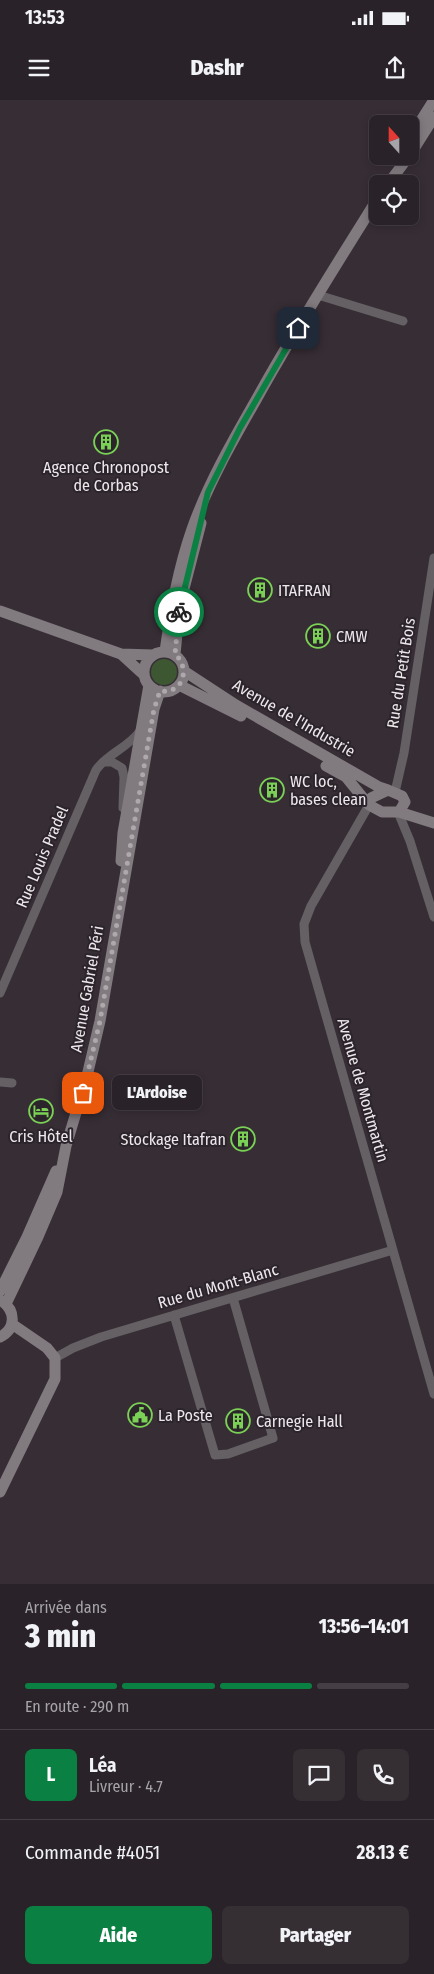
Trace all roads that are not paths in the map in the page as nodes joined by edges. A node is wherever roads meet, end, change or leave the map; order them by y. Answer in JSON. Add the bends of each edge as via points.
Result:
{"nodes":[{"id":1,"x":434,"y":100,"type":"edge"},
{"id":2,"x":434,"y":117,"type":"edge"},
{"id":3,"x":419,"y":124,"type":"edge"},
{"id":4,"x":419,"y":141,"type":"edge"},
{"id":5,"x":402,"y":165,"type":"edge"},
{"id":6,"x":394,"y":175,"type":"edge"},
{"id":7,"x":369,"y":213,"type":"edge"},
{"id":8,"x":318,"y":295,"type":"junction"},
{"id":9,"x":403,"y":322,"type":"dead end"},
{"id":10,"x":434,"y":558,"type":"edge"},
{"id":11,"x":0,"y":611,"type":"edge"},
{"id":12,"x":170,"y":653,"type":"junction"},
{"id":13,"x":121,"y":654,"type":"junction"},
{"id":14,"x":153,"y":655,"type":"junction"},
{"id":15,"x":184,"y":671,"type":"junction"},
{"id":16,"x":147,"y":680,"type":"junction"},
{"id":17,"x":179,"y":685,"type":"junction"},
{"id":18,"x":160,"y":691,"type":"junction"},
{"id":19,"x":142,"y":728,"type":"junction"},
{"id":20,"x":103,"y":762,"type":"junction"},
{"id":21,"x":392,"y":791,"type":"junction"},
{"id":22,"x":368,"y":805,"type":"junction"},
{"id":23,"x":401,"y":809,"type":"junction"},
{"id":24,"x":434,"y":823,"type":"edge"},
{"id":25,"x":123,"y":833,"type":"junction"},
{"id":26,"x":120,"y":896,"type":"junction"},
{"id":27,"x":434,"y":917,"type":"edge"},
{"id":28,"x":0,"y":993,"type":"edge"},
{"id":29,"x":0,"y":1082,"type":"edge"},
{"id":30,"x":12,"y":1083,"type":"dead end"},
{"id":31,"x":66,"y":1146,"type":"junction"},
{"id":32,"x":393,"y":1250,"type":"junction"},
{"id":33,"x":0,"y":1291,"type":"edge"},
{"id":34,"x":233,"y":1298,"type":"junction"},
{"id":35,"x":3,"y":1302,"type":"edge"},
{"id":36,"x":174,"y":1315,"type":"junction"},
{"id":37,"x":7,"y":1331,"type":"edge"},
{"id":38,"x":55,"y":1358,"type":"junction"},
{"id":39,"x":434,"y":1394,"type":"edge"},
{"id":40,"x":0,"y":1492,"type":"edge"}],
"edges":[{"from":1,"to":3,"type":"main road"},
{"from":2,"to":4,"type":"main road"},
{"from":5,"to":6,"type":"main road"},
{"from":7,"to":8,"type":"main road"},
{"from":8,"to":9,"type":"street"},
{"from":8,"to":12,"type":"main road","via":[[240,428],[208,492]]},
{"from":10,"to":21,"type":"street","name":"Rue du Petit Bois","via":[[403,760]]},
{"from":11,"to":13,"type":"main road"},
{"from":12,"to":14,"type":"main road"},
{"from":12,"to":15,"type":"main road","via":[[182,663]]},
{"from":13,"to":14,"type":"main road"},
{"from":13,"to":16,"type":"main road"},
{"from":14,"to":16,"type":"main road","via":[[145,664]]},
{"from":15,"to":17,"type":"main road"},
{"from":15,"to":21,"type":"main road","name":"Avenue de l'Industrie","via":[[236,705],[379,787]]},
{"from":16,"to":18,"type":"main road"},
{"from":16,"to":19,"type":"main road","name":"Avenue Gabriel Péri"},
{"from":17,"to":18,"type":"main road","via":[[170,691]]},
{"from":17,"to":22,"type":"main road","name":"Avenue de l'Industrie","via":[[346,777]]},
{"from":18,"to":26,"type":"main road","name":"Avenue Gabriel Péri"},
{"from":19,"to":20,"type":"street","name":"Rue Louis Pradel","via":[[133,740]]},
{"from":19,"to":25,"type":"main road","name":"Avenue Gabriel Péri"},
{"from":20,"to":25,"type":"street","via":[[118,763],[123,772]]},
{"from":20,"to":28,"type":"street","name":"Rue Louis Pradel","via":[[94,776]]},
{"from":21,"to":22,"type":"main road","via":[[371,798]]},
{"from":21,"to":23,"type":"main road","name":"Avenue de l'Industrie"},
{"from":22,"to":23,"type":"main road","via":[[382,812]]},
{"from":22,"to":32,"type":"street","name":"Avenue de Montmartin","via":[[304,924],[308,951]]},
{"from":23,"to":24,"type":"main road","name":"Avenue de l'Industrie"},
{"from":23,"to":27,"type":"street"},
{"from":25,"to":26,"type":"main road","name":"Avenue Gabriel Péri"},
{"from":26,"to":31,"type":"main road","name":"Avenue Gabriel Péri","via":[[87,1076]]},
{"from":29,"to":30,"type":"street"},
{"from":31,"to":33,"type":"main road","name":"Avenue Gabriel Péri"},
{"from":31,"to":35,"type":"main road","name":"Avenue Gabriel Péri","via":[[56,1192],[37,1239]]},
{"from":32,"to":34,"type":"street","name":"Rue du Mont-Blanc"},
{"from":32,"to":39,"type":"street","name":"Avenue de Montmartin"},
{"from":34,"to":36,"type":"street","name":"Rue du Mont-Blanc"},
{"from":34,"to":36,"type":"street","via":[[273,1438],[228,1454],[215,1455]]},
{"from":35,"to":37,"type":"main road","via":[[12,1313]]},
{"from":36,"to":38,"type":"street","name":"Rue du Mont-Blanc","via":[[101,1337]]},
{"from":37,"to":38,"type":"main road","via":[[47,1348]]},
{"from":38,"to":40,"type":"main road","via":[[55,1379]]}]}
